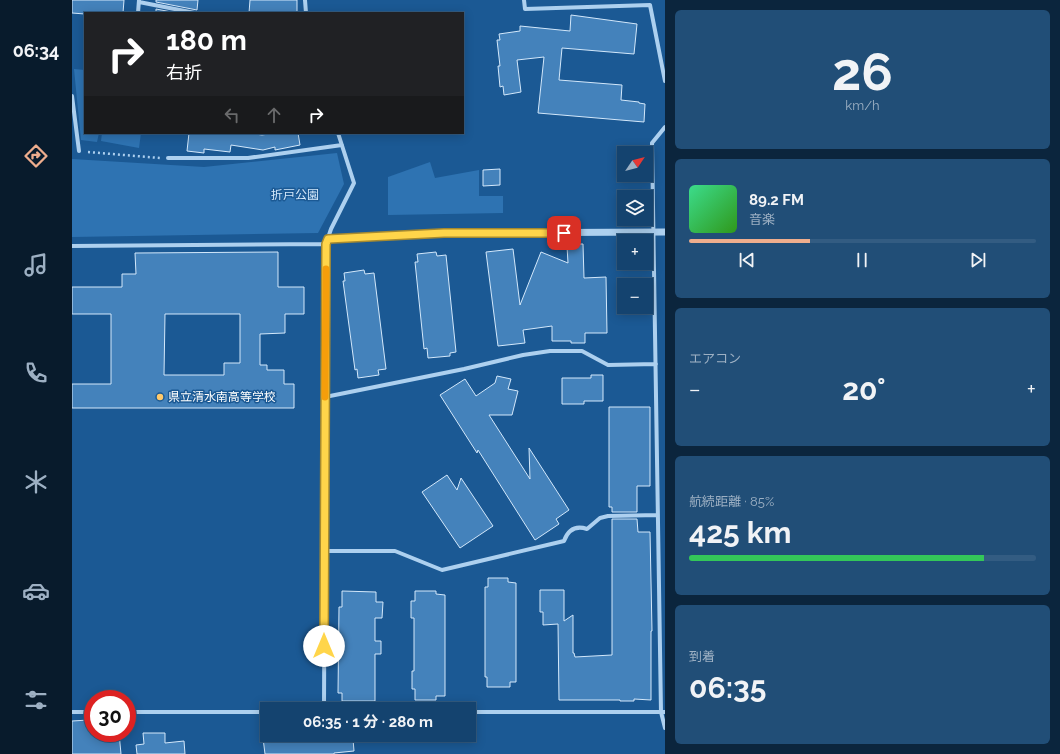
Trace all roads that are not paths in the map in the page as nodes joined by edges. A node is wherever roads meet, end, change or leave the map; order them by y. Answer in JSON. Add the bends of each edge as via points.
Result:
{"nodes":[{"id":1,"x":305,"y":0,"type":"edge"},
{"id":2,"x":524,"y":0,"type":"edge"},
{"id":3,"x":139,"y":1,"type":"edge"},
{"id":4,"x":138,"y":12,"type":"edge"},
{"id":5,"x":190,"y":12,"type":"edge"},
{"id":6,"x":306,"y":12,"type":"edge"},
{"id":7,"x":665,"y":81,"type":"edge"},
{"id":8,"x":72,"y":96,"type":"edge"},
{"id":9,"x":665,"y":127,"type":"edge"},
{"id":10,"x":338,"y":134,"type":"edge"},
{"id":11,"x":342,"y":145,"type":"junction"},
{"id":12,"x":79,"y":151,"type":"road end"},
{"id":13,"x":168,"y":158,"type":"road end"},
{"id":14,"x":654,"y":232,"type":"junction"},
{"id":15,"x":665,"y":232,"type":"edge"},
{"id":16,"x":327,"y":242,"type":"junction"},
{"id":17,"x":72,"y":246,"type":"edge"},
{"id":18,"x":656,"y":364,"type":"junction"},
{"id":19,"x":326,"y":397,"type":"junction"},
{"id":20,"x":658,"y":515,"type":"junction"},
{"id":21,"x":325,"y":551,"type":"junction"},
{"id":22,"x":324,"y":702,"type":"edge"},
{"id":23,"x":72,"y":712,"type":"edge"},
{"id":24,"x":84,"y":712,"type":"edge"},
{"id":25,"x":136,"y":712,"type":"edge"},
{"id":26,"x":260,"y":712,"type":"edge"},
{"id":27,"x":476,"y":712,"type":"edge"},
{"id":28,"x":663,"y":712,"type":"edge"},
{"id":29,"x":665,"y":728,"type":"edge"}],
"edges":[{"from":1,"to":6,"type":"street"},
{"from":2,"to":7,"type":"street","via":[[526,9],[650,5]]},
{"from":3,"to":4,"type":"street"},
{"from":3,"to":5,"type":"street"},
{"from":8,"to":12,"type":"street"},
{"from":9,"to":14,"type":"street","via":[[652,143]]},
{"from":10,"to":11,"type":"street"},
{"from":11,"to":13,"type":"street","via":[[248,158]]},
{"from":11,"to":16,"type":"street","via":[[354,183]]},
{"from":14,"to":15,"type":"street"},
{"from":14,"to":16,"type":"street","via":[[444,233]]},
{"from":14,"to":18,"type":"street"},
{"from":16,"to":17,"type":"street"},
{"from":16,"to":19,"type":"street"},
{"from":18,"to":19,"type":"street","via":[[608,365],[582,351],[550,351]]},
{"from":18,"to":20,"type":"street"},
{"from":19,"to":21,"type":"street"},
{"from":20,"to":21,"type":"street","via":[[600,518],[587,529],[573,529],[566,534],[564,541],[442,570],[395,551]]},
{"from":20,"to":28,"type":"street"},
{"from":21,"to":22,"type":"street"},
{"from":23,"to":24,"type":"street"},
{"from":25,"to":26,"type":"street"},
{"from":27,"to":28,"type":"street"},
{"from":28,"to":29,"type":"street"}]}
